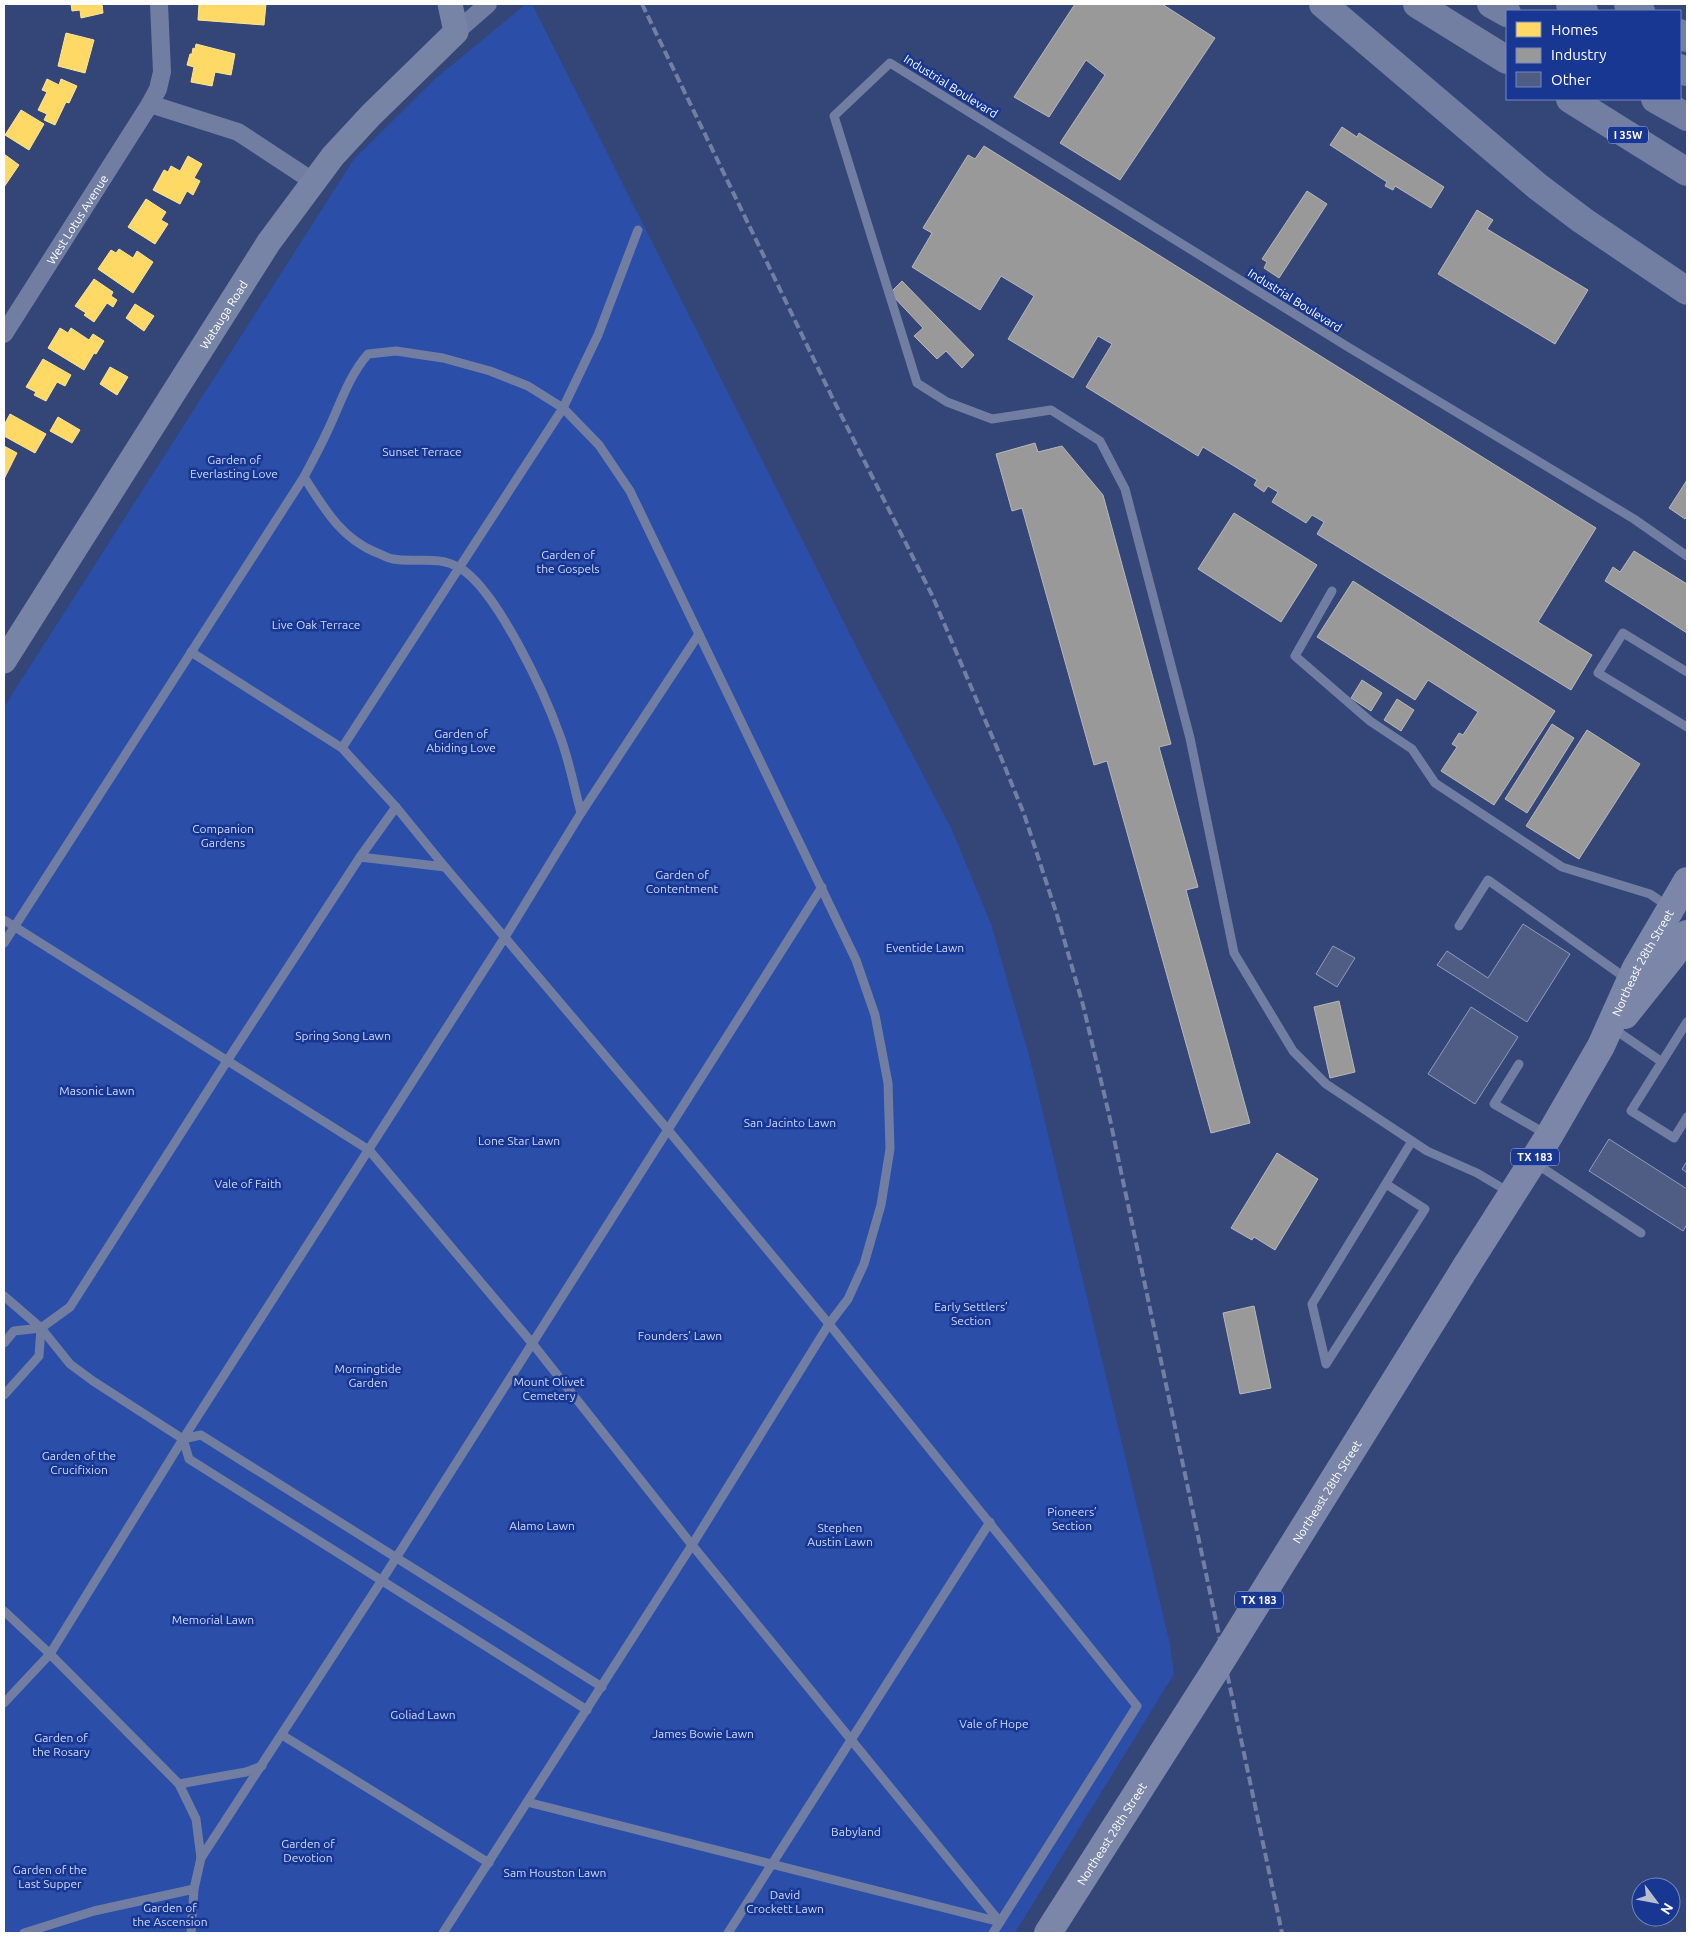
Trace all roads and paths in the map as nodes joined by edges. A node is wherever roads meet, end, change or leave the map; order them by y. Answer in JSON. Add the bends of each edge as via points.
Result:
{"nodes":[{"id":1,"x":159,"y":4,"type":"edge"},
{"id":2,"x":450,"y":4,"type":"edge"},
{"id":3,"x":488,"y":4,"type":"edge"},
{"id":4,"x":1324,"y":4,"type":"edge"},
{"id":5,"x":1417,"y":4,"type":"edge"},
{"id":6,"x":1491,"y":4,"type":"edge"},
{"id":7,"x":1570,"y":4,"type":"edge"},
{"id":8,"x":1628,"y":4,"type":"edge"},
{"id":9,"x":1582,"y":10,"type":"edge"},
{"id":10,"x":1639,"y":10,"type":"edge"},
{"id":11,"x":1506,"y":12,"type":"edge"},
{"id":12,"x":456,"y":32,"type":"junction"},
{"id":13,"x":1506,"y":59,"type":"edge"},
{"id":14,"x":1572,"y":100,"type":"edge"},
{"id":15,"x":1657,"y":100,"type":"edge"},
{"id":16,"x":150,"y":104,"type":"junction"},
{"id":17,"x":1687,"y":117,"type":"edge"},
{"id":18,"x":1687,"y":172,"type":"edge"},
{"id":19,"x":314,"y":182,"type":"junction"},
{"id":20,"x":638,"y":230,"type":"dead end"},
{"id":21,"x":1687,"y":291,"type":"edge"},
{"id":22,"x":4,"y":334,"type":"edge"},
{"id":23,"x":564,"y":408,"type":"junction"},
{"id":24,"x":304,"y":477,"type":"junction"},
{"id":25,"x":1686,"y":552,"type":"edge"},
{"id":26,"x":460,"y":568,"type":"junction"},
{"id":27,"x":1332,"y":591,"type":"dead end"},
{"id":28,"x":699,"y":634,"type":"junction"},
{"id":29,"x":191,"y":652,"type":"junction"},
{"id":30,"x":4,"y":661,"type":"edge"},
{"id":31,"x":1687,"y":672,"type":"edge"},
{"id":32,"x":1687,"y":727,"type":"edge"},
{"id":33,"x":342,"y":748,"type":"junction"},
{"id":34,"x":396,"y":807,"type":"junction"},
{"id":35,"x":581,"y":812,"type":"junction"},
{"id":36,"x":360,"y":857,"type":"junction"},
{"id":37,"x":445,"y":867,"type":"junction"},
{"id":38,"x":1687,"y":881,"type":"edge"},
{"id":39,"x":822,"y":887,"type":"junction"},
{"id":40,"x":1671,"y":908,"type":"junction"},
{"id":41,"x":4,"y":920,"type":"edge"},
{"id":42,"x":1459,"y":926,"type":"dead end"},
{"id":43,"x":14,"y":927,"type":"junction"},
{"id":44,"x":1687,"y":934,"type":"edge"},
{"id":45,"x":505,"y":937,"type":"junction"},
{"id":46,"x":4,"y":943,"type":"edge"},
{"id":47,"x":1629,"y":981,"type":"junction"},
{"id":48,"x":1687,"y":1022,"type":"edge"},
{"id":49,"x":1607,"y":1038,"type":"junction"},
{"id":50,"x":227,"y":1061,"type":"junction"},
{"id":51,"x":1662,"y":1062,"type":"junction"},
{"id":52,"x":1519,"y":1064,"type":"dead end"},
{"id":53,"x":1687,"y":1117,"type":"edge"},
{"id":54,"x":668,"y":1130,"type":"junction"},
{"id":55,"x":1549,"y":1136,"type":"junction"},
{"id":56,"x":1412,"y":1141,"type":"junction"},
{"id":57,"x":369,"y":1150,"type":"junction"},
{"id":58,"x":1532,"y":1162,"type":"junction"},
{"id":59,"x":1386,"y":1184,"type":"junction"},
{"id":60,"x":1512,"y":1194,"type":"junction"},
{"id":61,"x":1641,"y":1233,"type":"dead end"},
{"id":62,"x":4,"y":1296,"type":"edge"},
{"id":63,"x":829,"y":1324,"type":"junction"},
{"id":64,"x":41,"y":1328,"type":"junction"},
{"id":65,"x":4,"y":1343,"type":"edge"},
{"id":66,"x":532,"y":1343,"type":"junction"},
{"id":67,"x":4,"y":1395,"type":"edge"},
{"id":68,"x":183,"y":1439,"type":"junction"},
{"id":69,"x":990,"y":1522,"type":"junction"},
{"id":70,"x":692,"y":1545,"type":"junction"},
{"id":71,"x":395,"y":1558,"type":"junction"},
{"id":72,"x":382,"y":1580,"type":"junction"},
{"id":73,"x":4,"y":1611,"type":"edge"},
{"id":74,"x":50,"y":1654,"type":"junction"},
{"id":75,"x":602,"y":1687,"type":"junction"},
{"id":76,"x":4,"y":1703,"type":"edge"},
{"id":77,"x":587,"y":1710,"type":"junction"},
{"id":78,"x":282,"y":1735,"type":"junction"},
{"id":79,"x":852,"y":1740,"type":"junction"},
{"id":80,"x":262,"y":1766,"type":"junction"},
{"id":81,"x":179,"y":1784,"type":"junction"},
{"id":82,"x":527,"y":1802,"type":"junction"},
{"id":83,"x":201,"y":1858,"type":"junction"},
{"id":84,"x":489,"y":1863,"type":"junction"},
{"id":85,"x":771,"y":1864,"type":"junction"},
{"id":86,"x":194,"y":1889,"type":"junction"},
{"id":87,"x":1000,"y":1922,"type":"junction"},
{"id":88,"x":24,"y":1933,"type":"edge"},
{"id":89,"x":191,"y":1933,"type":"edge"},
{"id":90,"x":443,"y":1933,"type":"edge"},
{"id":91,"x":728,"y":1933,"type":"edge"},
{"id":92,"x":993,"y":1933,"type":"edge"},
{"id":93,"x":1048,"y":1933,"type":"edge"}],
"edges":[{"from":1,"to":16,"type":"street","name":"West Lotus Avenue","via":[[162,72]]},
{"from":2,"to":12,"type":"street"},
{"from":3,"to":12,"type":"street","name":"Watauga Road"},
{"from":4,"to":21,"type":"highway","via":[[1537,186]]},
{"from":5,"to":13,"type":"highway"},
{"from":6,"to":11,"type":"highway"},
{"from":7,"to":9,"type":"highway"},
{"from":8,"to":10,"type":"highway"},
{"from":12,"to":19,"type":"street","name":"Watauga Road","via":[[370,115]]},
{"from":14,"to":18,"type":"highway","number":"I 35W"},
{"from":15,"to":17,"type":"highway"},
{"from":16,"to":19,"type":"street","via":[[238,132]]},
{"from":16,"to":22,"type":"street","name":"West Lotus Avenue"},
{"from":19,"to":30,"type":"street","name":"Watauga Road","via":[[269,242]]},
{"from":20,"to":23,"type":"lane","via":[[590,353]]},
{"from":23,"to":24,"type":"lane","via":[[528,386],[443,358],[396,351],[368,354],[352,376]]},
{"from":23,"to":26,"type":"lane"},
{"from":23,"to":28,"type":"lane","via":[[599,445],[630,491]]},
{"from":24,"to":26,"type":"lane","via":[[334,522],[361,546],[392,559],[436,560]]},
{"from":24,"to":29,"type":"lane"},
{"from":25,"to":56,"type":"lane","name":"Industrial Boulevard","via":[[1348,348],[890,63],[834,116],[917,383],[947,402],[992,419],[1051,410],[1100,440],[1125,488],[1190,738],[1234,953],[1293,1051],[1326,1084]]},
{"from":26,"to":33,"type":"lane"},
{"from":26,"to":35,"type":"lane","via":[[477,582],[527,659],[560,736]]},
{"from":27,"to":40,"type":"lane","via":[[1295,656],[1370,721],[1412,749],[1435,783],[1562,867],[1650,894]]},
{"from":28,"to":35,"type":"lane"},
{"from":28,"to":39,"type":"lane"},
{"from":29,"to":33,"type":"lane"},
{"from":29,"to":43,"type":"lane"},
{"from":31,"to":32,"type":"lane","via":[[1623,633],[1598,673]]},
{"from":33,"to":34,"type":"lane"},
{"from":34,"to":36,"type":"lane"},
{"from":34,"to":37,"type":"lane"},
{"from":35,"to":45,"type":"lane"},
{"from":36,"to":37,"type":"lane"},
{"from":36,"to":50,"type":"lane"},
{"from":37,"to":45,"type":"lane"},
{"from":38,"to":40,"type":"main road","name":"Northeast 28th Street","number":"TX 183"},
{"from":39,"to":54,"type":"lane"},
{"from":39,"to":63,"type":"lane","via":[[856,960],[875,1015],[888,1083],[890,1148],[881,1204],[864,1264],[848,1299]]},
{"from":40,"to":47,"type":"main road","name":"Northeast 28th Street","number":"TX 183"},
{"from":41,"to":43,"type":"lane"},
{"from":42,"to":47,"type":"lane","via":[[1488,880]]},
{"from":43,"to":46,"type":"lane"},
{"from":43,"to":50,"type":"lane"},
{"from":44,"to":49,"type":"main road","name":"Northeast 28th Street","number":"TX 183"},
{"from":45,"to":54,"type":"lane"},
{"from":45,"to":57,"type":"lane"},
{"from":47,"to":49,"type":"main road","name":"Northeast 28th Street","number":"TX 183"},
{"from":48,"to":51,"type":"lane"},
{"from":49,"to":51,"type":"lane"},
{"from":49,"to":55,"type":"main road","name":"Northeast 28th Street","number":"TX 183"},
{"from":50,"to":57,"type":"lane"},
{"from":50,"to":64,"type":"lane","via":[[70,1308]]},
{"from":51,"to":53,"type":"lane","via":[[1631,1111],[1674,1138]]},
{"from":52,"to":55,"type":"lane","via":[[1494,1104]]},
{"from":54,"to":63,"type":"lane"},
{"from":54,"to":66,"type":"lane"},
{"from":55,"to":58,"type":"main road","name":"Northeast 28th Street","number":"TX 183"},
{"from":56,"to":59,"type":"lane"},
{"from":56,"to":60,"type":"lane","via":[[1426,1151],[1478,1173]]},
{"from":57,"to":66,"type":"lane"},
{"from":57,"to":68,"type":"lane"},
{"from":58,"to":60,"type":"main road","name":"Northeast 28th Street","number":"TX 183"},
{"from":58,"to":61,"type":"lane"},
{"from":59,"to":59,"type":"lane","via":[[1312,1304],[1326,1364],[1425,1208]]},
{"from":60,"to":93,"type":"main road","name":"Northeast 28th Street","number":"TX 183","bridge":true},
{"from":62,"to":64,"type":"lane"},
{"from":63,"to":69,"type":"lane"},
{"from":63,"to":70,"type":"lane"},
{"from":64,"to":65,"type":"lane","via":[[14,1331]]},
{"from":64,"to":67,"type":"lane","via":[[39,1356]]},
{"from":64,"to":68,"type":"lane","via":[[70,1364]]},
{"from":66,"to":70,"type":"lane"},
{"from":66,"to":71,"type":"lane"},
{"from":68,"to":71,"type":"lane","via":[[201,1435]]},
{"from":68,"to":72,"type":"lane","via":[[189,1459]]},
{"from":68,"to":74,"type":"lane"},
{"from":69,"to":79,"type":"lane"},
{"from":69,"to":87,"type":"lane","via":[[1137,1706]]},
{"from":70,"to":75,"type":"lane"},
{"from":70,"to":79,"type":"lane"},
{"from":71,"to":72,"type":"lane"},
{"from":71,"to":75,"type":"lane"},
{"from":72,"to":77,"type":"lane"},
{"from":72,"to":78,"type":"lane"},
{"from":73,"to":74,"type":"lane"},
{"from":74,"to":76,"type":"lane"},
{"from":74,"to":81,"type":"lane"},
{"from":75,"to":77,"type":"lane"},
{"from":77,"to":82,"type":"lane"},
{"from":78,"to":80,"type":"lane"},
{"from":78,"to":84,"type":"lane"},
{"from":79,"to":85,"type":"lane"},
{"from":79,"to":87,"type":"lane"},
{"from":80,"to":81,"type":"lane"},
{"from":80,"to":83,"type":"lane"},
{"from":81,"to":83,"type":"lane","via":[[196,1819]]},
{"from":82,"to":84,"type":"lane"},
{"from":82,"to":85,"type":"lane"},
{"from":83,"to":86,"type":"lane"},
{"from":84,"to":90,"type":"lane"},
{"from":85,"to":87,"type":"lane"},
{"from":85,"to":91,"type":"lane"},
{"from":86,"to":88,"type":"lane","via":[[94,1910]]},
{"from":86,"to":89,"type":"lane"},
{"from":87,"to":92,"type":"lane"}]}
